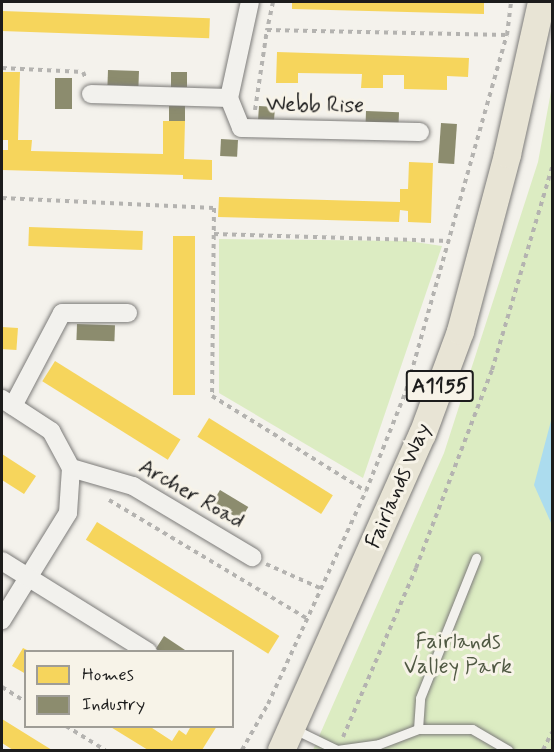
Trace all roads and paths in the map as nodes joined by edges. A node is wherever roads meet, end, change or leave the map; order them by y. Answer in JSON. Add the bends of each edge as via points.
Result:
{"nodes":[{"id":1,"x":249,"y":2,"type":"edge"},
{"id":2,"x":273,"y":2,"type":"edge"},
{"id":3,"x":510,"y":2,"type":"edge"},
{"id":4,"x":541,"y":2,"type":"edge"},
{"id":5,"x":267,"y":30,"type":"junction"},
{"id":6,"x":507,"y":35,"type":"junction"},
{"id":7,"x":2,"y":68,"type":"edge"},
{"id":8,"x":91,"y":94,"type":"joint"},
{"id":9,"x":229,"y":98,"type":"junction"},
{"id":10,"x":253,"y":128,"type":"junction"},
{"id":11,"x":420,"y":132,"type":"dead end"},
{"id":12,"x":552,"y":167,"type":"edge"},
{"id":13,"x":2,"y":198,"type":"edge"},
{"id":14,"x":214,"y":234,"type":"junction"},
{"id":15,"x":450,"y":241,"type":"junction"},
{"id":16,"x":128,"y":314,"type":"dead end"},
{"id":17,"x":7,"y":403,"type":"edge"},
{"id":18,"x":71,"y":468,"type":"junction"},
{"id":19,"x":366,"y":491,"type":"junction"},
{"id":20,"x":109,"y":500,"type":"dead end"},
{"id":21,"x":252,"y":557,"type":"joint"},
{"id":22,"x":476,"y":558,"type":"dead end"},
{"id":23,"x":2,"y":561,"type":"edge"},
{"id":24,"x":27,"y":577,"type":"junction"},
{"id":25,"x":320,"y":588,"type":"junction"},
{"id":26,"x":306,"y":618,"type":"junction"},
{"id":27,"x":2,"y":620,"type":"edge"},
{"id":28,"x":146,"y":650,"type":"edge"},
{"id":29,"x":2,"y":687,"type":"edge"},
{"id":30,"x":24,"y":701,"type":"edge"},
{"id":31,"x":69,"y":728,"type":"edge"},
{"id":32,"x":418,"y":729,"type":"junction"},
{"id":33,"x":552,"y":732,"type":"edge"},
{"id":34,"x":287,"y":739,"type":"edge"},
{"id":35,"x":105,"y":750,"type":"edge"},
{"id":36,"x":242,"y":750,"type":"edge"},
{"id":37,"x":337,"y":750,"type":"edge"},
{"id":38,"x":508,"y":750,"type":"edge"},
{"id":39,"x":543,"y":750,"type":"edge"}],
"edges":[{"from":1,"to":9,"type":"street"},
{"from":2,"to":5,"type":"path"},
{"from":3,"to":6,"type":"path"},
{"from":4,"to":34,"type":"main road","name":"Fairlands Way","number":"A1155","via":[[507,154],[460,331],[422,434]]},
{"from":5,"to":6,"type":"path"},
{"from":5,"to":10,"type":"path"},
{"from":6,"to":15,"type":"path"},
{"from":7,"to":8,"type":"path","via":[[83,72]]},
{"from":8,"to":9,"type":"street"},
{"from":9,"to":10,"type":"street","name":"Webb Rise","via":[[241,128]]},
{"from":10,"to":11,"type":"street","name":"Webb Rise"},
{"from":12,"to":37,"type":"path","via":[[492,370],[416,568]]},
{"from":13,"to":14,"type":"path","via":[[214,208]]},
{"from":14,"to":15,"type":"path"},
{"from":14,"to":19,"type":"path","via":[[212,396]]},
{"from":15,"to":19,"type":"path","via":[[406,391]]},
{"from":16,"to":17,"type":"street","via":[[62,313]]},
{"from":17,"to":18,"type":"street","via":[[51,431]]},
{"from":18,"to":21,"type":"street","name":"Archer Road","via":[[133,486]]},
{"from":18,"to":24,"type":"street","via":[[68,513]]},
{"from":19,"to":25,"type":"path"},
{"from":20,"to":26,"type":"path"},
{"from":21,"to":25,"type":"path"},
{"from":22,"to":32,"type":"lane","via":[[420,698]]},
{"from":23,"to":24,"type":"street"},
{"from":24,"to":27,"type":"street"},
{"from":24,"to":28,"type":"street"},
{"from":25,"to":26,"type":"path"},
{"from":26,"to":36,"type":"path"},
{"from":29,"to":30,"type":"path"},
{"from":31,"to":35,"type":"path"},
{"from":32,"to":37,"type":"lane","via":[[379,744]]},
{"from":32,"to":38,"type":"lane","via":[[472,729]]},
{"from":33,"to":39,"type":"path"},
{"from":34,"to":37,"type":"lane"}]}
